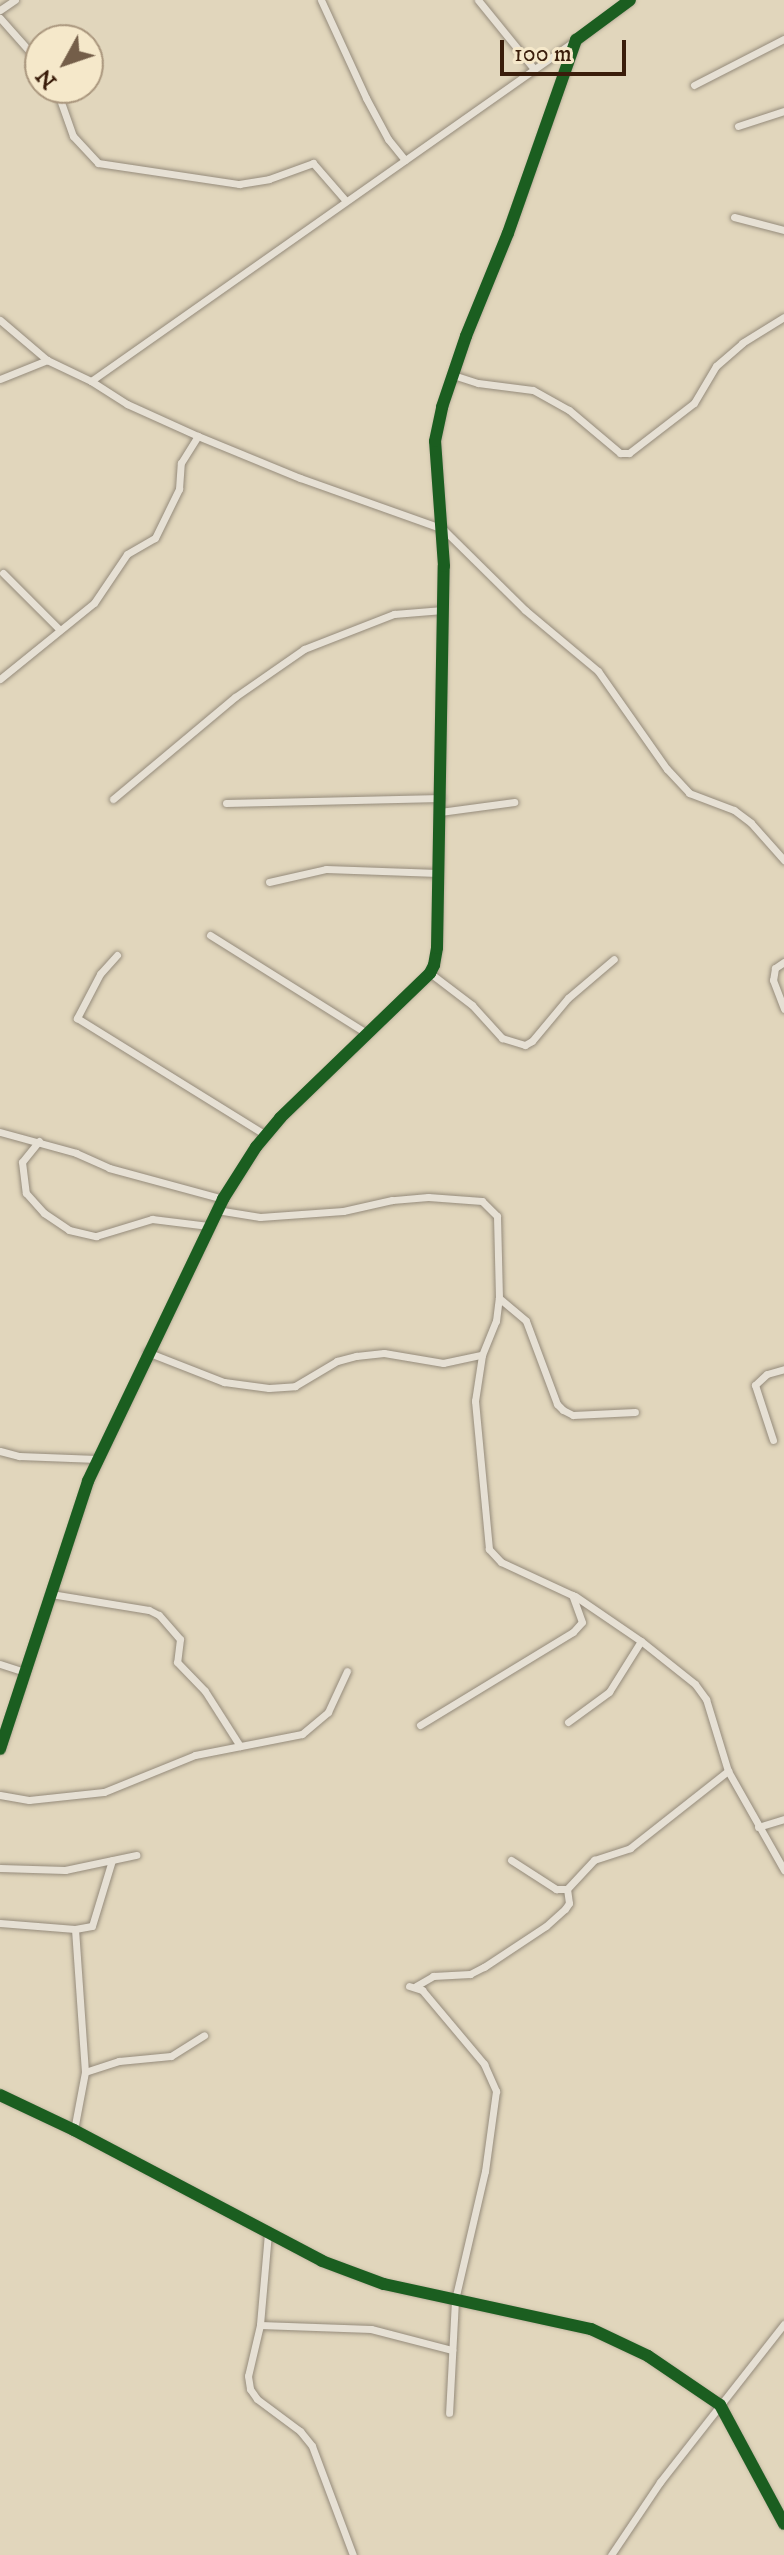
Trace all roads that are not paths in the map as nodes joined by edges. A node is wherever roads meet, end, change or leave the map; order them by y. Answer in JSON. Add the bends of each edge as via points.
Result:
{"nodes":[{"id":1,"x":15,"y":0,"type":"edge"},
{"id":2,"x":321,"y":0,"type":"edge"},
{"id":3,"x":478,"y":0,"type":"edge"},
{"id":4,"x":630,"y":0,"type":"edge"},
{"id":5,"x":0,"y":10,"type":"edge"},
{"id":6,"x":0,"y":18,"type":"edge"},
{"id":7,"x":784,"y":39,"type":"edge"},
{"id":8,"x":576,"y":40,"type":"junction"},
{"id":9,"x":24,"y":45,"type":"edge"},
{"id":10,"x":534,"y":69,"type":"junction"},
{"id":11,"x":694,"y":85,"type":"dead end"},
{"id":12,"x":62,"y":104,"type":"edge"},
{"id":13,"x":784,"y":111,"type":"edge"},
{"id":14,"x":738,"y":126,"type":"dead end"},
{"id":15,"x":405,"y":160,"type":"junction"},
{"id":16,"x":346,"y":201,"type":"junction"},
{"id":17,"x":734,"y":217,"type":"dead end"},
{"id":18,"x":784,"y":230,"type":"edge"},
{"id":19,"x":784,"y":317,"type":"edge"},
{"id":20,"x":0,"y":320,"type":"edge"},
{"id":21,"x":47,"y":360,"type":"junction"},
{"id":22,"x":453,"y":375,"type":"junction"},
{"id":23,"x":0,"y":379,"type":"edge"},
{"id":24,"x":91,"y":381,"type":"junction"},
{"id":25,"x":198,"y":436,"type":"junction"},
{"id":26,"x":443,"y":529,"type":"junction"},
{"id":27,"x":3,"y":573,"type":"dead end"},
{"id":28,"x":443,"y":610,"type":"junction"},
{"id":29,"x":59,"y":629,"type":"junction"},
{"id":30,"x":0,"y":679,"type":"edge"},
{"id":31,"x":441,"y":798,"type":"junction"},
{"id":32,"x":113,"y":799,"type":"dead end"},
{"id":33,"x":514,"y":802,"type":"dead end"},
{"id":34,"x":226,"y":803,"type":"dead end"},
{"id":35,"x":440,"y":812,"type":"junction"},
{"id":36,"x":784,"y":860,"type":"edge"},
{"id":37,"x":438,"y":873,"type":"junction"},
{"id":38,"x":269,"y":882,"type":"dead end"},
{"id":39,"x":210,"y":935,"type":"dead end"},
{"id":40,"x":117,"y":955,"type":"dead end"},
{"id":41,"x":614,"y":959,"type":"dead end"},
{"id":42,"x":784,"y":962,"type":"edge"},
{"id":43,"x":430,"y":973,"type":"junction"},
{"id":44,"x":784,"y":1009,"type":"edge"},
{"id":45,"x":366,"y":1033,"type":"junction"},
{"id":46,"x":0,"y":1132,"type":"edge"},
{"id":47,"x":266,"y":1135,"type":"junction"},
{"id":48,"x":39,"y":1141,"type":"junction"},
{"id":49,"x":223,"y":1199,"type":"junction"},
{"id":50,"x":217,"y":1210,"type":"junction"},
{"id":51,"x":209,"y":1226,"type":"junction"},
{"id":52,"x":499,"y":1298,"type":"junction"},
{"id":53,"x":147,"y":1352,"type":"junction"},
{"id":54,"x":482,"y":1355,"type":"junction"},
{"id":55,"x":784,"y":1369,"type":"edge"},
{"id":56,"x":635,"y":1412,"type":"dead end"},
{"id":57,"x":773,"y":1440,"type":"dead end"},
{"id":58,"x":0,"y":1451,"type":"edge"},
{"id":59,"x":97,"y":1459,"type":"junction"},
{"id":60,"x":51,"y":1594,"type":"junction"},
{"id":61,"x":572,"y":1595,"type":"junction"},
{"id":62,"x":598,"y":1609,"type":"junction"},
{"id":63,"x":582,"y":1622,"type":"junction"},
{"id":64,"x":641,"y":1641,"type":"junction"},
{"id":65,"x":0,"y":1664,"type":"edge"},
{"id":66,"x":347,"y":1671,"type":"dead end"},
{"id":67,"x":25,"y":1672,"type":"junction"},
{"id":68,"x":568,"y":1722,"type":"dead end"},
{"id":69,"x":420,"y":1725,"type":"dead end"},
{"id":70,"x":240,"y":1746,"type":"junction"},
{"id":71,"x":0,"y":1749,"type":"edge"},
{"id":72,"x":728,"y":1771,"type":"junction"},
{"id":73,"x":0,"y":1795,"type":"edge"},
{"id":74,"x":784,"y":1819,"type":"edge"},
{"id":75,"x":758,"y":1827,"type":"junction"},
{"id":76,"x":136,"y":1855,"type":"dead end"},
{"id":77,"x":112,"y":1860,"type":"junction"},
{"id":78,"x":511,"y":1860,"type":"dead end"},
{"id":79,"x":0,"y":1868,"type":"edge"},
{"id":80,"x":784,"y":1870,"type":"edge"},
{"id":81,"x":567,"y":1889,"type":"junction"},
{"id":82,"x":0,"y":1923,"type":"edge"},
{"id":83,"x":75,"y":1929,"type":"junction"},
{"id":84,"x":204,"y":2035,"type":"dead end"},
{"id":85,"x":85,"y":2072,"type":"junction"},
{"id":86,"x":0,"y":2095,"type":"edge"},
{"id":87,"x":74,"y":2130,"type":"junction"},
{"id":88,"x":268,"y":2233,"type":"junction"},
{"id":89,"x":455,"y":2300,"type":"junction"},
{"id":90,"x":784,"y":2324,"type":"edge"},
{"id":91,"x":260,"y":2325,"type":"junction"},
{"id":92,"x":452,"y":2350,"type":"junction"},
{"id":93,"x":720,"y":2405,"type":"junction"},
{"id":94,"x":449,"y":2413,"type":"dead end"},
{"id":95,"x":784,"y":2524,"type":"edge"},
{"id":96,"x":353,"y":2555,"type":"edge"},
{"id":97,"x":611,"y":2555,"type":"edge"}],
"edges":[{"from":1,"to":5,"type":"street"},
{"from":2,"to":15,"type":"street","via":[[366,98]]},
{"from":3,"to":10,"type":"street"},
{"from":4,"to":8,"type":"street"},
{"from":6,"to":9,"type":"street"},
{"from":7,"to":11,"type":"street"},
{"from":8,"to":10,"type":"street"},
{"from":8,"to":22,"type":"street"},
{"from":10,"to":15,"type":"street"},
{"from":12,"to":16,"type":"street","via":[[73,136],[98,163],[239,184],[313,163]]},
{"from":13,"to":14,"type":"street"},
{"from":15,"to":16,"type":"street"},
{"from":16,"to":24,"type":"street"},
{"from":17,"to":18,"type":"street"},
{"from":19,"to":22,"type":"street","via":[[742,343],[716,366],[694,403],[629,453],[620,453],[569,410],[533,390]]},
{"from":20,"to":21,"type":"street"},
{"from":21,"to":23,"type":"street"},
{"from":21,"to":24,"type":"street"},
{"from":22,"to":26,"type":"street","via":[[435,441]]},
{"from":24,"to":25,"type":"street"},
{"from":25,"to":26,"type":"street"},
{"from":25,"to":29,"type":"street","via":[[181,463],[179,489],[163,527],[127,554],[94,603]]},
{"from":26,"to":28,"type":"street"},
{"from":26,"to":36,"type":"street","via":[[548,631],[598,671],[689,793],[734,810]]},
{"from":27,"to":29,"type":"street"},
{"from":28,"to":31,"type":"street"},
{"from":28,"to":32,"type":"street","via":[[394,614],[304,649],[235,697]]},
{"from":29,"to":30,"type":"street"},
{"from":31,"to":34,"type":"street"},
{"from":31,"to":35,"type":"street"},
{"from":33,"to":35,"type":"street"},
{"from":35,"to":37,"type":"street"},
{"from":37,"to":38,"type":"street","via":[[326,869]]},
{"from":37,"to":43,"type":"street","via":[[437,948]]},
{"from":39,"to":45,"type":"street"},
{"from":40,"to":47,"type":"street","via":[[100,974],[77,1018]]},
{"from":41,"to":43,"type":"street","via":[[525,1045],[502,1038],[472,1005]]},
{"from":42,"to":44,"type":"street","via":[[775,968],[773,980]]},
{"from":43,"to":45,"type":"street"},
{"from":45,"to":47,"type":"street"},
{"from":46,"to":48,"type":"street"},
{"from":47,"to":49,"type":"street"},
{"from":48,"to":49,"type":"street","via":[[109,1168]]},
{"from":48,"to":51,"type":"street","via":[[22,1162],[26,1193],[69,1230],[96,1236],[152,1219]]},
{"from":49,"to":50,"type":"street"},
{"from":50,"to":51,"type":"street"},
{"from":50,"to":52,"type":"street","via":[[260,1217],[428,1197],[482,1201],[497,1216]]},
{"from":51,"to":53,"type":"street"},
{"from":52,"to":54,"type":"street"},
{"from":52,"to":56,"type":"street","via":[[526,1321],[563,1410],[573,1415]]},
{"from":53,"to":54,"type":"street","via":[[224,1382],[269,1388],[295,1386],[356,1356],[384,1353],[443,1363]]},
{"from":53,"to":59,"type":"street"},
{"from":54,"to":61,"type":"street","via":[[475,1401],[489,1549],[501,1562]]},
{"from":55,"to":57,"type":"street","via":[[755,1385]]},
{"from":58,"to":59,"type":"street"},
{"from":59,"to":60,"type":"street"},
{"from":60,"to":67,"type":"street"},
{"from":60,"to":70,"type":"street","via":[[159,1615],[180,1639],[177,1662],[205,1691]]},
{"from":61,"to":62,"type":"street"},
{"from":61,"to":63,"type":"street"},
{"from":62,"to":63,"type":"street"},
{"from":62,"to":64,"type":"street"},
{"from":63,"to":69,"type":"street"},
{"from":64,"to":68,"type":"street","via":[[609,1692]]},
{"from":64,"to":72,"type":"street","via":[[706,1699]]},
{"from":65,"to":67,"type":"street"},
{"from":66,"to":70,"type":"street","via":[[328,1712],[312,1728],[278,1741]]},
{"from":67,"to":71,"type":"street"},
{"from":70,"to":73,"type":"street","via":[[195,1755],[104,1792],[29,1800]]},
{"from":72,"to":75,"type":"street"},
{"from":72,"to":81,"type":"street","via":[[630,1848],[594,1860]]},
{"from":74,"to":75,"type":"street"},
{"from":75,"to":80,"type":"street"},
{"from":76,"to":77,"type":"street"},
{"from":77,"to":79,"type":"street","via":[[65,1870]]},
{"from":77,"to":83,"type":"street","via":[[92,1926]]},
{"from":78,"to":81,"type":"street","via":[[556,1889]]},
{"from":81,"to":89,"type":"street","via":[[565,1909],[484,1967],[470,1974],[433,1976],[412,1986],[484,2064],[496,2091],[485,2171]]},
{"from":82,"to":83,"type":"street"},
{"from":83,"to":85,"type":"street"},
{"from":84,"to":85,"type":"street","via":[[171,2056],[119,2061]]},
{"from":85,"to":87,"type":"street"},
{"from":86,"to":87,"type":"street"},
{"from":87,"to":88,"type":"street"},
{"from":88,"to":89,"type":"street","via":[[384,2284]]},
{"from":88,"to":91,"type":"street"},
{"from":89,"to":92,"type":"street"},
{"from":89,"to":93,"type":"street","via":[[591,2329],[648,2356]]},
{"from":90,"to":93,"type":"street"},
{"from":91,"to":92,"type":"street","via":[[371,2329]]},
{"from":91,"to":96,"type":"street","via":[[250,2389],[312,2446]]},
{"from":92,"to":94,"type":"street"},
{"from":93,"to":95,"type":"street"},
{"from":93,"to":97,"type":"street"}]}
